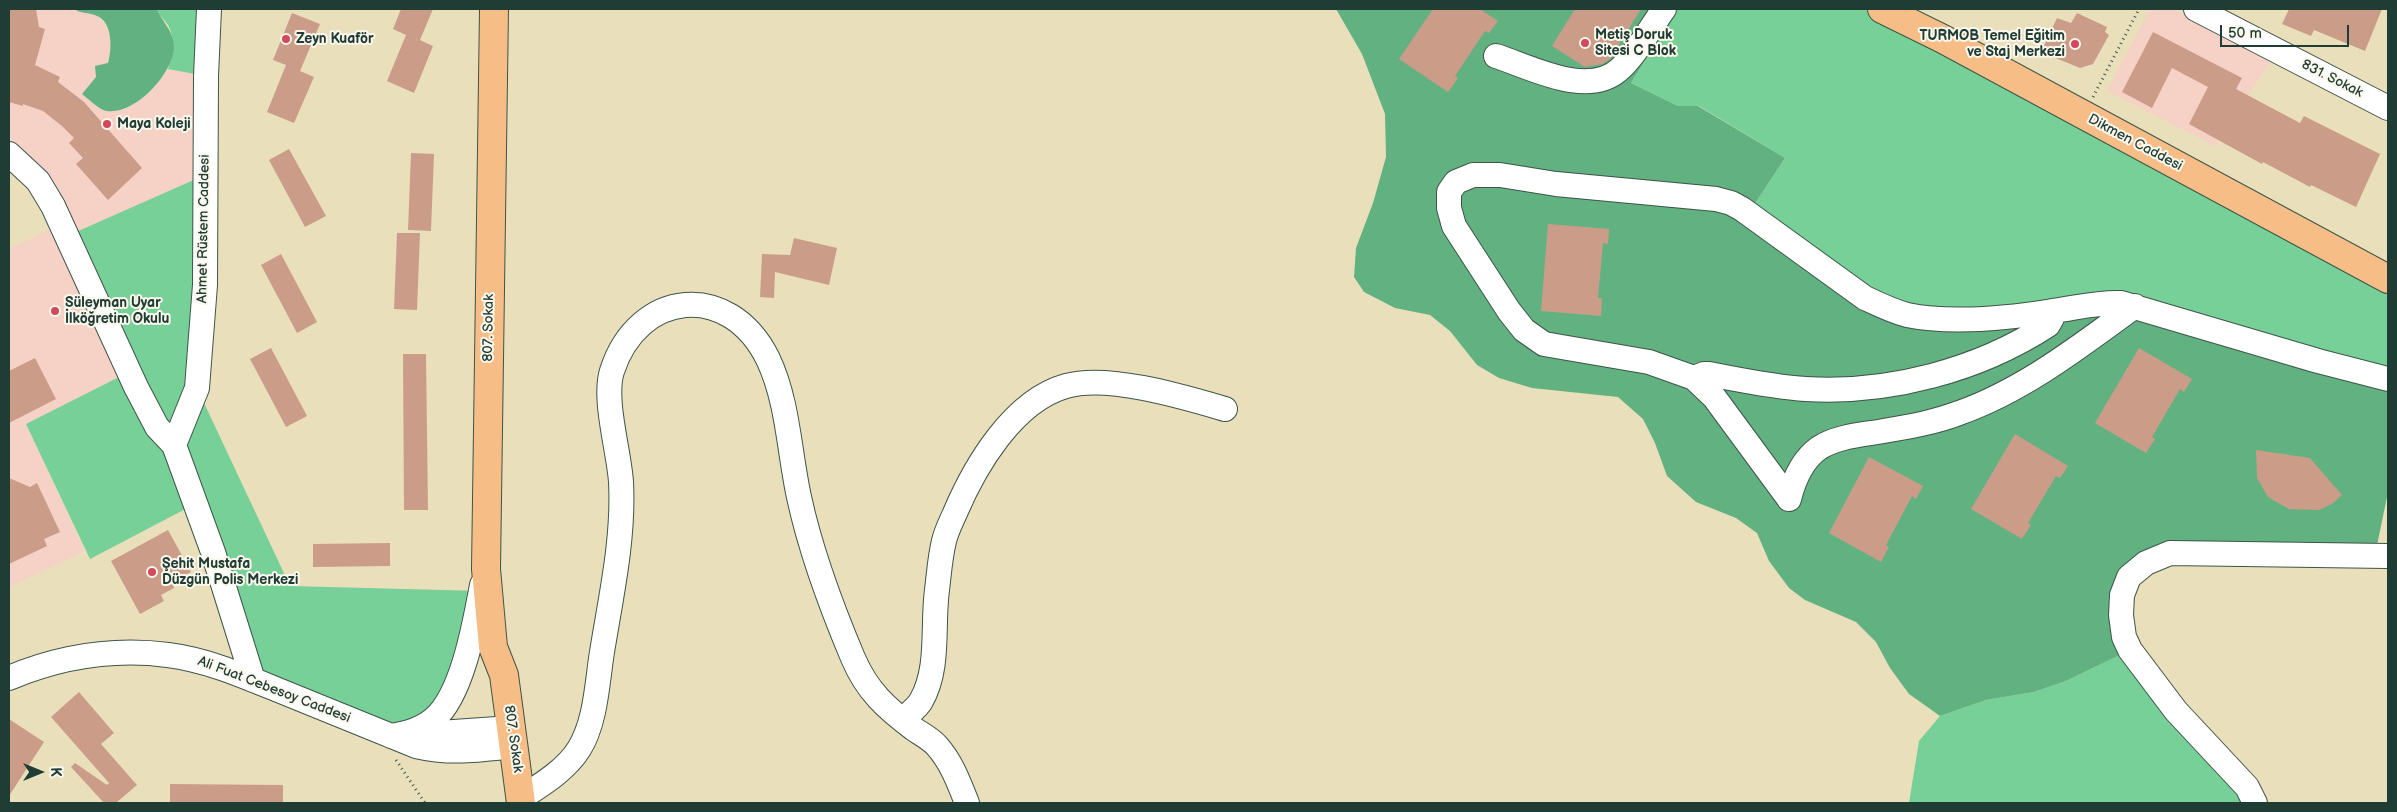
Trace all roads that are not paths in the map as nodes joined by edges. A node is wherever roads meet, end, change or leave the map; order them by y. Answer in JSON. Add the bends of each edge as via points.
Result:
{"nodes":[{"id":1,"x":209,"y":9,"type":"edge"},
{"id":2,"x":494,"y":9,"type":"edge"},
{"id":3,"x":1664,"y":9,"type":"edge"},
{"id":4,"x":1882,"y":9,"type":"edge"},
{"id":5,"x":2196,"y":9,"type":"edge"},
{"id":6,"x":1496,"y":56,"type":"dead end"},
{"id":7,"x":2388,"y":108,"type":"edge"},
{"id":8,"x":9,"y":154,"type":"edge"},
{"id":9,"x":2388,"y":279,"type":"edge"},
{"id":10,"x":2135,"y":306,"type":"junction"},
{"id":11,"x":2052,"y":312,"type":"junction"},
{"id":12,"x":1694,"y":378,"type":"junction"},
{"id":13,"x":2388,"y":379,"type":"edge"},
{"id":14,"x":1225,"y":409,"type":"dead end"},
{"id":15,"x":174,"y":445,"type":"junction"},
{"id":16,"x":2388,"y":556,"type":"edge"},
{"id":17,"x":486,"y":569,"type":"junction"},
{"id":18,"x":9,"y":678,"type":"edge"},
{"id":19,"x":253,"y":680,"type":"junction"},
{"id":20,"x":902,"y":720,"type":"junction"},
{"id":21,"x":384,"y":733,"type":"junction"},
{"id":22,"x":504,"y":738,"type":"junction"},
{"id":23,"x":516,"y":802,"type":"edge"},
{"id":24,"x":967,"y":803,"type":"edge"},
{"id":25,"x":2255,"y":803,"type":"edge"}],
"edges":[{"from":1,"to":15,"type":"street","name":"Ahmet Rüstem Caddesi","via":[[205,285],[198,379]]},
{"from":2,"to":17,"type":"main road","name":"807. Sokak"},
{"from":3,"to":6,"type":"street","via":[[1623,66],[1599,81],[1574,81]]},
{"from":4,"to":9,"type":"main road","name":"Dikmen Caddesi","via":[[1943,38]]},
{"from":5,"to":7,"type":"street","name":"831. Sokak"},
{"from":8,"to":15,"type":"street","via":[[38,181],[54,206],[136,388],[157,428]]},
{"from":10,"to":11,"type":"street","via":[[2098,303]]},
{"from":10,"to":12,"type":"street","via":[[2054,363],[1985,402],[1928,423],[1848,438],[1819,448],[1798,472],[1789,499],[1714,397]]},
{"from":10,"to":13,"type":"street"},
{"from":11,"to":12,"type":"street","via":[[2048,325],[2000,352],[1959,367],[1888,384],[1808,389],[1704,374]]},
{"from":11,"to":12,"type":"street","via":[[1957,318],[1907,314],[1887,308],[1864,298],[1742,209],[1716,198],[1556,184],[1500,175],[1473,175],[1456,182],[1449,192],[1454,226],[1524,330],[1544,344],[1649,362]]},
{"from":14,"to":20,"type":"street","via":[[1171,393],[1091,384],[1067,386],[1047,393],[1018,416],[996,440],[966,487],[944,540],[928,684],[920,703]]},
{"from":15,"to":19,"type":"street","via":[[213,552]]},
{"from":16,"to":25,"type":"street","via":[[2170,553],[2146,563],[2129,577],[2120,615],[2130,650],[2176,711],[2247,787]]},
{"from":17,"to":21,"type":"street","via":[[466,656],[448,701],[435,718],[414,732]]},
{"from":17,"to":22,"type":"main road","name":"807. Sokak","via":[[493,647],[487,678]]},
{"from":18,"to":19,"type":"street","name":"Ali Fuat Cebesoy Caddesi","via":[[60,659],[105,654],[167,654],[197,660]]},
{"from":19,"to":21,"type":"street","name":"Ali Fuat Cebesoy Caddesi"},
{"from":20,"to":23,"type":"street","via":[[879,702],[855,663],[830,602],[807,534],[784,406],[768,360],[751,332],[728,313],[702,304],[672,306],[640,324],[621,347],[610,376],[610,407],[621,485],[618,555],[590,720],[578,750],[552,778]]},
{"from":20,"to":24,"type":"street","via":[[936,745],[955,771]]},
{"from":21,"to":22,"type":"street","name":"Ali Fuat Cebesoy Caddesi"},
{"from":22,"to":23,"type":"main road","name":"807. Sokak"}]}
